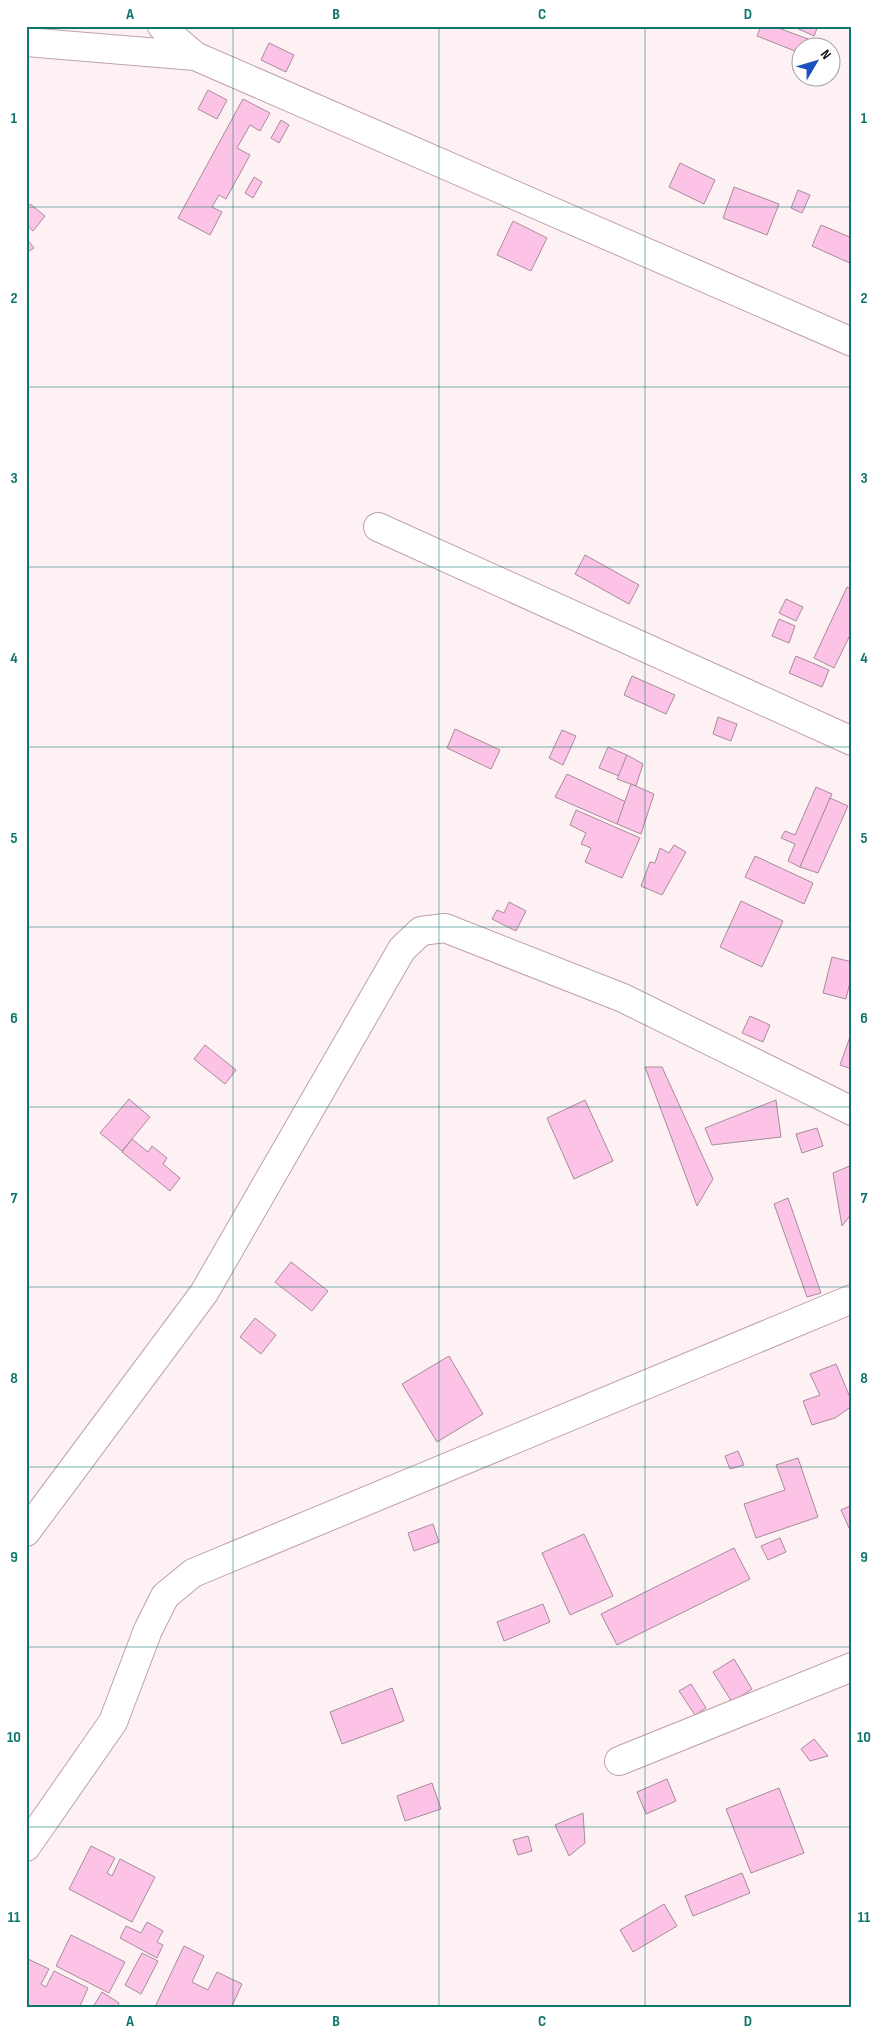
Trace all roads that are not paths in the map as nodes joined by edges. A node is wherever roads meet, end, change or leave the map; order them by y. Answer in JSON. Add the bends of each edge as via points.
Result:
{"nodes":[{"id":1,"x":162,"y":26,"type":"edge"},
{"id":2,"x":26,"y":42,"type":"edge"},
{"id":3,"x":195,"y":56,"type":"junction"},
{"id":4,"x":852,"y":342,"type":"edge"},
{"id":5,"x":378,"y":527,"type":"dead end"},
{"id":6,"x":852,"y":740,"type":"edge"},
{"id":7,"x":852,"y":1111,"type":"edge"},
{"id":8,"x":852,"y":1299,"type":"edge"},
{"id":9,"x":26,"y":1532,"type":"edge"},
{"id":10,"x":852,"y":1667,"type":"edge"},
{"id":11,"x":619,"y":1761,"type":"dead end"},
{"id":12,"x":26,"y":1847,"type":"edge"}],
"edges":[{"from":1,"to":3,"type":"street"},
{"from":2,"to":3,"type":"street"},
{"from":3,"to":4,"type":"street"},
{"from":5,"to":6,"type":"street"},
{"from":7,"to":9,"type":"street","via":[[623,998],[445,928],[421,931],[402,949],[204,1292]]},
{"from":8,"to":12,"type":"street","via":[[193,1573],[165,1596],[148,1630],[113,1722]]},
{"from":10,"to":11,"type":"street"}]}
